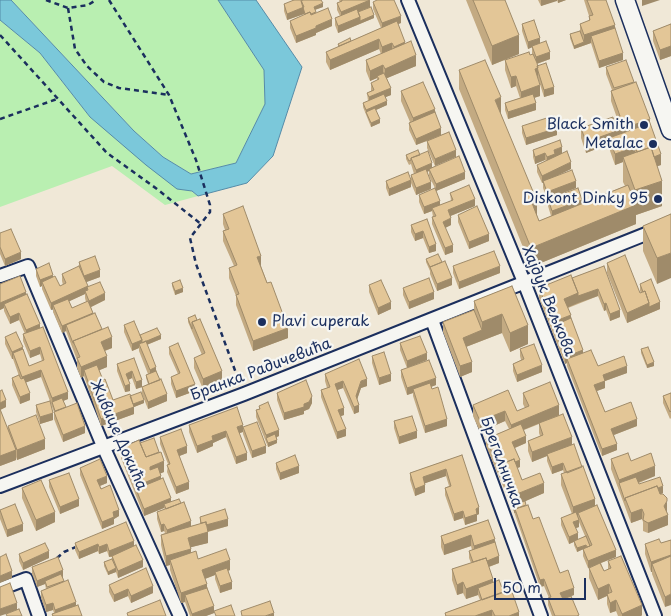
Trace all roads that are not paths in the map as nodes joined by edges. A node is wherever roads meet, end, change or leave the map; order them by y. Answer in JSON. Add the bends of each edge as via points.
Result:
{"nodes":[{"id":1,"x":408,"y":0,"type":"edge"},
{"id":2,"x":625,"y":0,"type":"edge"},
{"id":3,"x":671,"y":130,"type":"edge"},
{"id":4,"x":671,"y":224,"type":"edge"},
{"id":5,"x":0,"y":276,"type":"edge"},
{"id":6,"x":524,"y":282,"type":"junction"},
{"id":7,"x":432,"y":320,"type":"junction"},
{"id":8,"x":103,"y":446,"type":"junction"},
{"id":9,"x":0,"y":486,"type":"edge"},
{"id":10,"x":0,"y":589,"type":"edge"},
{"id":11,"x":39,"y":616,"type":"edge"},
{"id":12,"x":180,"y":616,"type":"edge"},
{"id":13,"x":541,"y":616,"type":"edge"},
{"id":14,"x":655,"y":616,"type":"edge"}],
"edges":[{"from":1,"to":6,"type":"street","name":"Хајдук Вељкова"},
{"from":2,"to":3,"type":"street"},
{"from":4,"to":6,"type":"street","name":"Бранка Радичевића"},
{"from":5,"to":8,"type":"street","name":"Живице Докића","via":[[28,266]]},
{"from":6,"to":7,"type":"street","name":"Бранка Радичевића"},
{"from":6,"to":14,"type":"street","name":"Хајдук Вељкова"},
{"from":7,"to":8,"type":"street","name":"Бранка Радичевића"},
{"from":7,"to":13,"type":"street","name":"Брегалничка"},
{"from":8,"to":9,"type":"street","name":"Бранка Радичевића"},
{"from":8,"to":12,"type":"street","name":"Живице Докића"},
{"from":10,"to":11,"type":"street","via":[[26,579]]}]}
